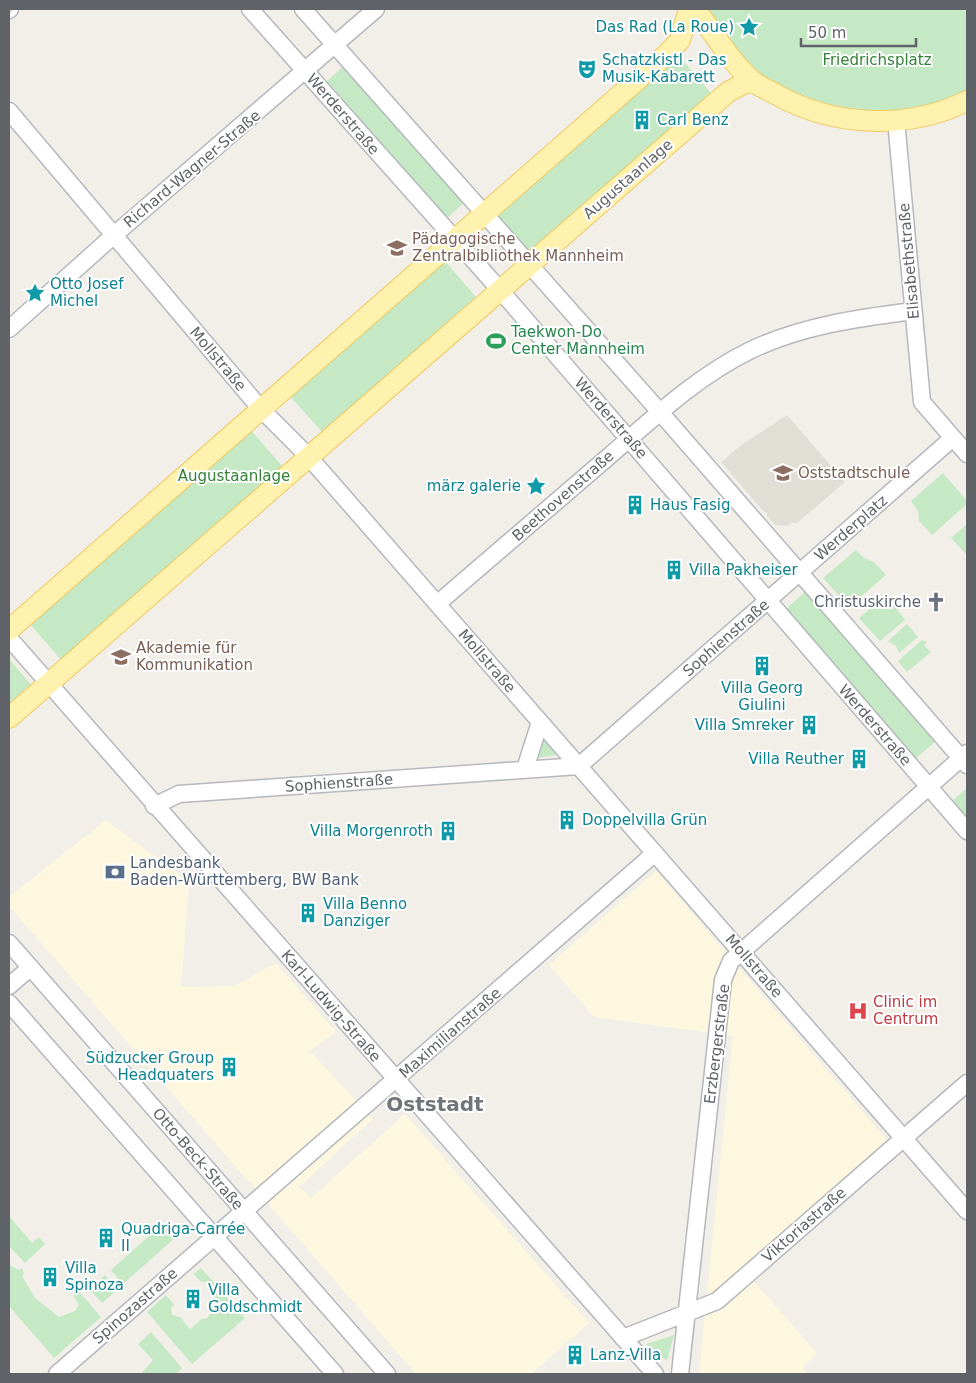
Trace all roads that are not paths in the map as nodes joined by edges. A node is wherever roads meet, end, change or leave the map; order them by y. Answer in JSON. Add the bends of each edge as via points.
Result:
{"nodes":[{"id":1,"x":250,"y":9,"type":"edge"},
{"id":2,"x":303,"y":9,"type":"edge"},
{"id":3,"x":376,"y":9,"type":"edge"},
{"id":4,"x":690,"y":9,"type":"edge"},
{"id":5,"x":335,"y":46,"type":"junction"},
{"id":6,"x":305,"y":72,"type":"junction"},
{"id":7,"x":754,"y":82,"type":"junction"},
{"id":8,"x":967,"y":101,"type":"edge"},
{"id":9,"x":9,"y":111,"type":"edge"},
{"id":10,"x":896,"y":120,"type":"junction"},
{"id":11,"x":483,"y":214,"type":"junction"},
{"id":12,"x":113,"y":236,"type":"junction"},
{"id":13,"x":453,"y":240,"type":"junction"},
{"id":14,"x":529,"y":264,"type":"junction"},
{"id":15,"x":500,"y":290,"type":"junction"},
{"id":16,"x":913,"y":310,"type":"junction"},
{"id":17,"x":9,"y":329,"type":"edge"},
{"id":18,"x":260,"y":408,"type":"junction"},
{"id":19,"x":660,"y":412,"type":"junction"},
{"id":20,"x":629,"y":439,"type":"junction"},
{"id":21,"x":947,"y":443,"type":"dead end"},
{"id":22,"x":967,"y":454,"type":"edge"},
{"id":23,"x":308,"y":456,"type":"junction"},
{"id":24,"x":800,"y":573,"type":"junction"},
{"id":25,"x":768,"y":601,"type":"junction"},
{"id":26,"x":438,"y":604,"type":"junction"},
{"id":27,"x":9,"y":630,"type":"edge"},
{"id":28,"x":9,"y":638,"type":"edge"},
{"id":29,"x":49,"y":683,"type":"junction"},
{"id":30,"x":9,"y":718,"type":"edge"},
{"id":31,"x":540,"y":722,"type":"junction"},
{"id":32,"x":965,"y":759,"type":"edge"},
{"id":33,"x":579,"y":766,"type":"junction"},
{"id":34,"x":525,"y":769,"type":"junction"},
{"id":35,"x":929,"y":788,"type":"junction"},
{"id":36,"x":154,"y":806,"type":"junction"},
{"id":37,"x":967,"y":831,"type":"edge"},
{"id":38,"x":655,"y":853,"type":"junction"},
{"id":39,"x":9,"y":943,"type":"edge"},
{"id":40,"x":741,"y":952,"type":"junction"},
{"id":41,"x":30,"y":968,"type":"junction"},
{"id":42,"x":9,"y":986,"type":"edge"},
{"id":43,"x":9,"y":1003,"type":"edge"},
{"id":44,"x":396,"y":1080,"type":"junction"},
{"id":45,"x":967,"y":1083,"type":"edge"},
{"id":46,"x":904,"y":1138,"type":"junction"},
{"id":47,"x":244,"y":1211,"type":"junction"},
{"id":48,"x":967,"y":1211,"type":"edge"},
{"id":49,"x":214,"y":1238,"type":"junction"},
{"id":50,"x":686,"y":1313,"type":"junction"},
{"id":51,"x":623,"y":1338,"type":"junction"},
{"id":52,"x":57,"y":1374,"type":"edge"},
{"id":53,"x":334,"y":1374,"type":"edge"},
{"id":54,"x":387,"y":1374,"type":"edge"},
{"id":55,"x":655,"y":1374,"type":"edge"},
{"id":56,"x":680,"y":1374,"type":"edge"}],
"edges":[{"from":1,"to":6,"type":"street","name":"Werderstraße"},
{"from":2,"to":5,"type":"street"},
{"from":3,"to":5,"type":"street","name":"Richard-Wagner-Straße"},
{"from":4,"to":7,"type":"main road","via":[[701,17]]},
{"from":4,"to":11,"type":"main road","via":[[680,40],[668,53]]},
{"from":5,"to":6,"type":"street","name":"Richard-Wagner-Straße"},
{"from":5,"to":11,"type":"street"},
{"from":6,"to":12,"type":"street","name":"Richard-Wagner-Straße"},
{"from":6,"to":13,"type":"street","name":"Werderstraße"},
{"from":7,"to":10,"type":"main road","via":[[817,112],[858,120]]},
{"from":7,"to":14,"type":"main road","name":"Augustaanlage","via":[[728,92]]},
{"from":8,"to":10,"type":"main road","via":[[944,110]]},
{"from":9,"to":12,"type":"street","name":"Mollstraße"},
{"from":10,"to":16,"type":"street","name":"Elisabethstraße"},
{"from":11,"to":13,"type":"main road"},
{"from":11,"to":14,"type":"street"},
{"from":12,"to":17,"type":"street","name":"Richard-Wagner-Straße"},
{"from":12,"to":18,"type":"street","name":"Mollstraße"},
{"from":13,"to":15,"type":"street","name":"Werderstraße"},
{"from":13,"to":18,"type":"main road","via":[[310,368]]},
{"from":14,"to":15,"type":"main road","name":"Augustaanlage"},
{"from":14,"to":19,"type":"street"},
{"from":15,"to":20,"type":"street","name":"Werderstraße"},
{"from":15,"to":23,"type":"main road","name":"Augustaanlage"},
{"from":16,"to":19,"type":"street","name":"Beethovenstraße","via":[[853,319],[776,339],[721,367]]},
{"from":16,"to":22,"type":"street","name":"Elisabethstraße","via":[[922,402]]},
{"from":18,"to":23,"type":"street","name":"Mollstraße"},
{"from":18,"to":27,"type":"main road"},
{"from":19,"to":20,"type":"street","name":"Beethovenstraße"},
{"from":19,"to":24,"type":"street"},
{"from":20,"to":25,"type":"street","name":"Werderstraße"},
{"from":20,"to":26,"type":"street","name":"Beethovenstraße"},
{"from":21,"to":24,"type":"street","name":"Werderplatz"},
{"from":23,"to":26,"type":"street","name":"Mollstraße"},
{"from":23,"to":29,"type":"main road","name":"Augustaanlage"},
{"from":24,"to":25,"type":"street","name":"Sophienstraße"},
{"from":24,"to":32,"type":"street"},
{"from":25,"to":33,"type":"street","name":"Sophienstraße"},
{"from":25,"to":35,"type":"street","name":"Werderstraße"},
{"from":26,"to":31,"type":"street","name":"Mollstraße"},
{"from":28,"to":29,"type":"street","name":"Karl-Ludwig-Straße"},
{"from":29,"to":30,"type":"main road","name":"Augustaanlage"},
{"from":29,"to":36,"type":"street","name":"Karl-Ludwig-Straße"},
{"from":31,"to":33,"type":"street","name":"Mollstraße"},
{"from":31,"to":34,"type":"street"},
{"from":32,"to":35,"type":"street","name":"Erzbergerstraße"},
{"from":33,"to":34,"type":"street","name":"Sophienstraße"},
{"from":33,"to":38,"type":"street","name":"Mollstraße"},
{"from":34,"to":36,"type":"street","name":"Sophienstraße","via":[[179,794]]},
{"from":35,"to":37,"type":"street","name":"Werderstraße"},
{"from":35,"to":40,"type":"street","name":"Erzbergerstraße"},
{"from":36,"to":44,"type":"street","name":"Karl-Ludwig-Straße"},
{"from":38,"to":40,"type":"street","name":"Mollstraße"},
{"from":38,"to":44,"type":"street","name":"Maximilianstraße"},
{"from":39,"to":41,"type":"street","name":"Otto-Beck-Straße"},
{"from":40,"to":46,"type":"street","name":"Mollstraße"},
{"from":40,"to":50,"type":"street","name":"Erzbergerstraße","via":[[731,961],[723,980]]},
{"from":41,"to":42,"type":"street"},
{"from":41,"to":47,"type":"street","name":"Otto-Beck-Straße"},
{"from":43,"to":49,"type":"street"},
{"from":44,"to":47,"type":"street","name":"Maximilianstraße"},
{"from":44,"to":51,"type":"street","name":"Karl-Ludwig-Straße"},
{"from":45,"to":46,"type":"street","name":"Viktoriastraße"},
{"from":46,"to":48,"type":"street","name":"Mollstraße"},
{"from":46,"to":50,"type":"street","name":"Viktoriastraße","via":[[717,1301]]},
{"from":47,"to":49,"type":"street","name":"Maximilianstraße"},
{"from":47,"to":54,"type":"street","name":"Otto-Beck-Straße"},
{"from":49,"to":52,"type":"street","name":"Spinozastraße"},
{"from":49,"to":53,"type":"street"},
{"from":50,"to":51,"type":"street","name":"Viktoriastraße"},
{"from":50,"to":56,"type":"street","name":"Erzbergerstraße"},
{"from":51,"to":55,"type":"street","name":"Karl-Ludwig-Straße"}]}
